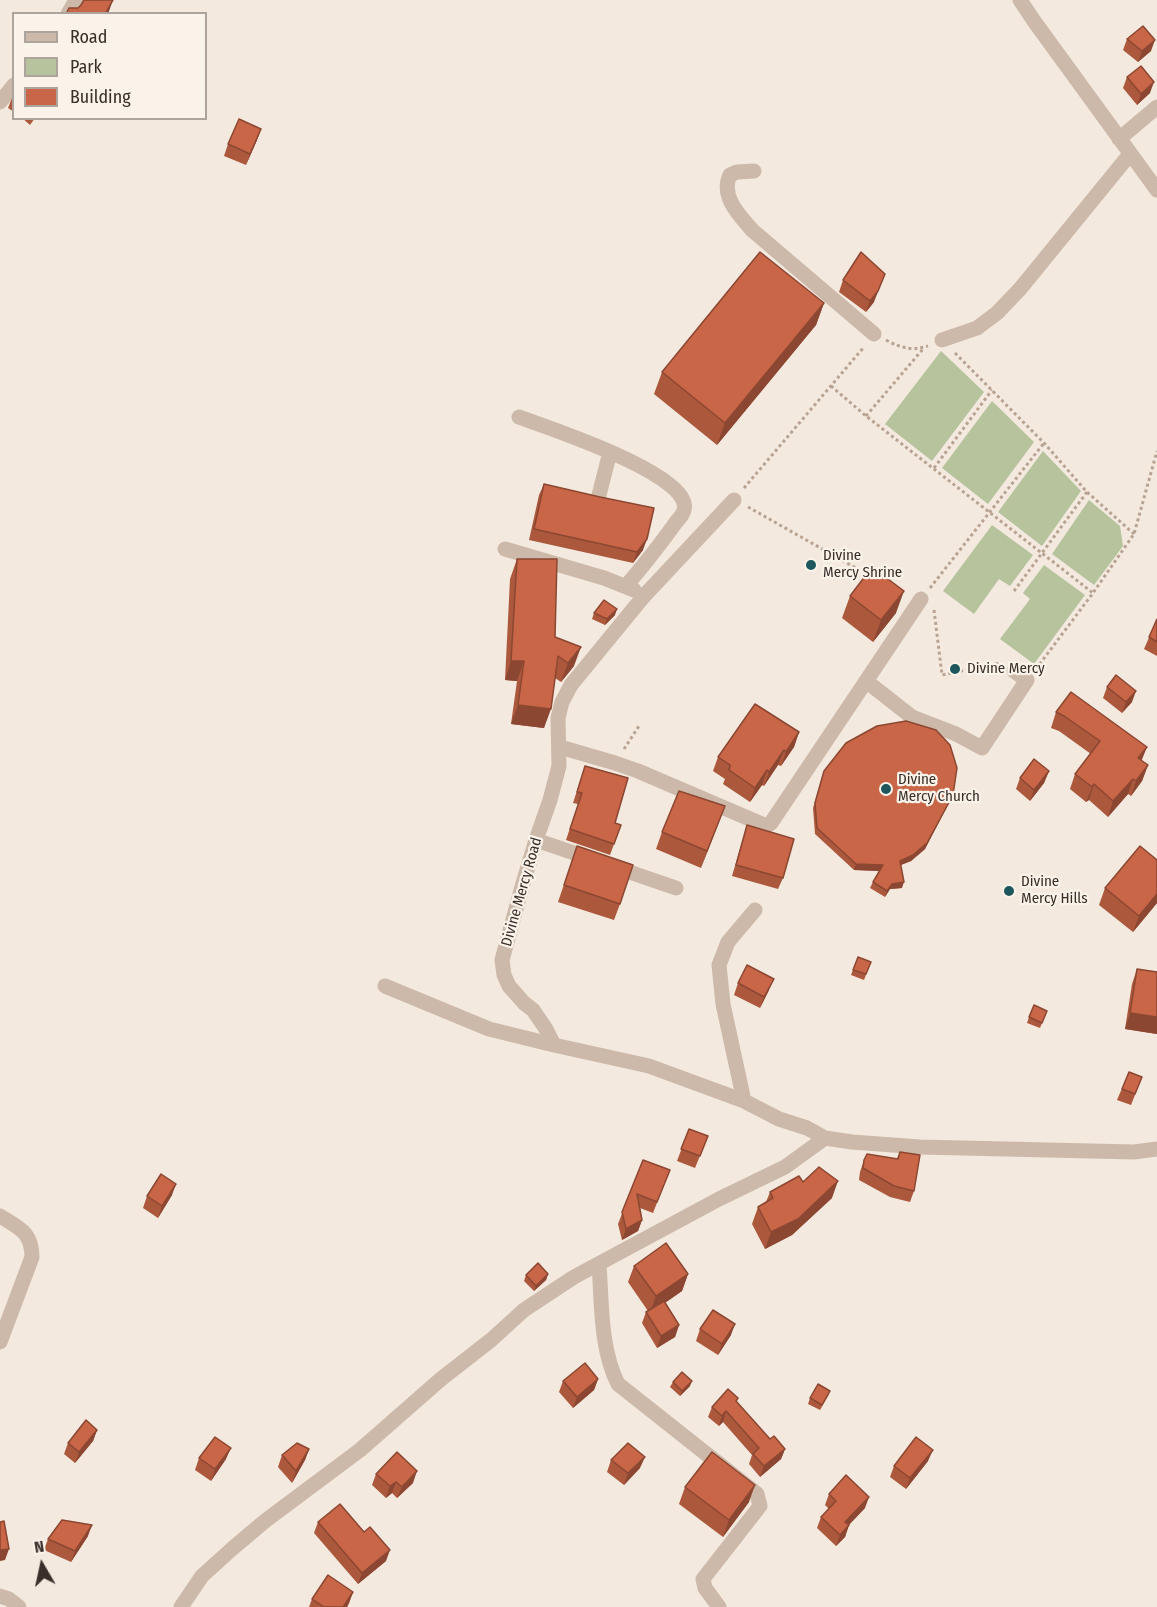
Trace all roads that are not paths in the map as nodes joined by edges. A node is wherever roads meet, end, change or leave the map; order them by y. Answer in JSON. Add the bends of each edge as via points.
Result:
{"nodes":[{"id":1,"x":1020,"y":0,"type":"edge"},
{"id":2,"x":12,"y":87,"type":"edge"},
{"id":3,"x":0,"y":102,"type":"edge"},
{"id":4,"x":1157,"y":106,"type":"edge"},
{"id":5,"x":1119,"y":139,"type":"junction"},
{"id":6,"x":1130,"y":154,"type":"junction"},
{"id":7,"x":754,"y":171,"type":"dead end"},
{"id":8,"x":1157,"y":190,"type":"edge"},
{"id":9,"x":874,"y":333,"type":"road end"},
{"id":10,"x":942,"y":340,"type":"road end"},
{"id":11,"x":519,"y":417,"type":"dead end"},
{"id":12,"x":610,"y":452,"type":"junction"},
{"id":13,"x":598,"y":499,"type":"edge"},
{"id":14,"x":734,"y":500,"type":"road end"},
{"id":15,"x":505,"y":549,"type":"dead end"},
{"id":16,"x":626,"y":586,"type":"junction"},
{"id":17,"x":644,"y":596,"type":"junction"},
{"id":18,"x":921,"y":599,"type":"road end"},
{"id":19,"x":1008,"y":667,"type":"road end"},
{"id":20,"x":866,"y":681,"type":"junction"},
{"id":21,"x":560,"y":747,"type":"junction"},
{"id":22,"x":536,"y":840,"type":"junction"},
{"id":23,"x":676,"y":888,"type":"dead end"},
{"id":24,"x":754,"y":910,"type":"dead end"},
{"id":25,"x":385,"y":986,"type":"dead end"},
{"id":26,"x":554,"y":1045,"type":"junction"},
{"id":27,"x":744,"y":1101,"type":"junction"},
{"id":28,"x":825,"y":1138,"type":"junction"},
{"id":29,"x":1157,"y":1149,"type":"edge"},
{"id":30,"x":0,"y":1216,"type":"edge"},
{"id":31,"x":599,"y":1265,"type":"junction"},
{"id":32,"x":0,"y":1342,"type":"edge"},
{"id":33,"x":0,"y":1596,"type":"edge"},
{"id":34,"x":19,"y":1607,"type":"edge"},
{"id":35,"x":181,"y":1607,"type":"edge"},
{"id":36,"x":719,"y":1607,"type":"edge"}],
"edges":[{"from":1,"to":5,"type":"street"},
{"from":2,"to":3,"type":"street"},
{"from":4,"to":5,"type":"street"},
{"from":5,"to":6,"type":"street"},
{"from":6,"to":8,"type":"street"},
{"from":6,"to":10,"type":"street","via":[[997,313],[977,328]]},
{"from":7,"to":9,"type":"street","via":[[737,172],[727,182],[730,202],[737,213]]},
{"from":11,"to":12,"type":"street"},
{"from":12,"to":13,"type":"street"},
{"from":12,"to":16,"type":"street","via":[[629,459],[679,491],[685,509]]},
{"from":14,"to":17,"type":"street","name":"Divine Mercy Road"},
{"from":15,"to":16,"type":"street"},
{"from":16,"to":17,"type":"street"},
{"from":17,"to":21,"type":"street","name":"Divine Mercy Road","via":[[571,685],[558,718]]},
{"from":18,"to":20,"type":"street"},
{"from":19,"to":20,"type":"street","via":[[1027,680],[982,748],[912,717]]},
{"from":20,"to":21,"type":"street","via":[[768,825],[638,771]]},
{"from":21,"to":22,"type":"street","name":"Divine Mercy Road","via":[[555,784]]},
{"from":22,"to":23,"type":"street"},
{"from":22,"to":26,"type":"street","name":"Divine Mercy Road","via":[[503,954],[503,969],[513,991],[533,1010]]},
{"from":24,"to":27,"type":"street","via":[[728,942],[719,965],[723,1004]]},
{"from":25,"to":26,"type":"street","via":[[489,1029]]},
{"from":26,"to":27,"type":"street","via":[[649,1066]]},
{"from":27,"to":28,"type":"street"},
{"from":28,"to":29,"type":"street","via":[[920,1147],[1134,1152]]},
{"from":28,"to":31,"type":"street","via":[[785,1167]]},
{"from":30,"to":32,"type":"street","via":[[29,1237],[32,1257]]},
{"from":31,"to":35,"type":"street","via":[[524,1310],[360,1450],[257,1528],[202,1576]]},
{"from":31,"to":36,"type":"street","via":[[608,1356],[618,1384],[757,1494],[760,1506],[703,1579]]},
{"from":33,"to":34,"type":"street"}]}
